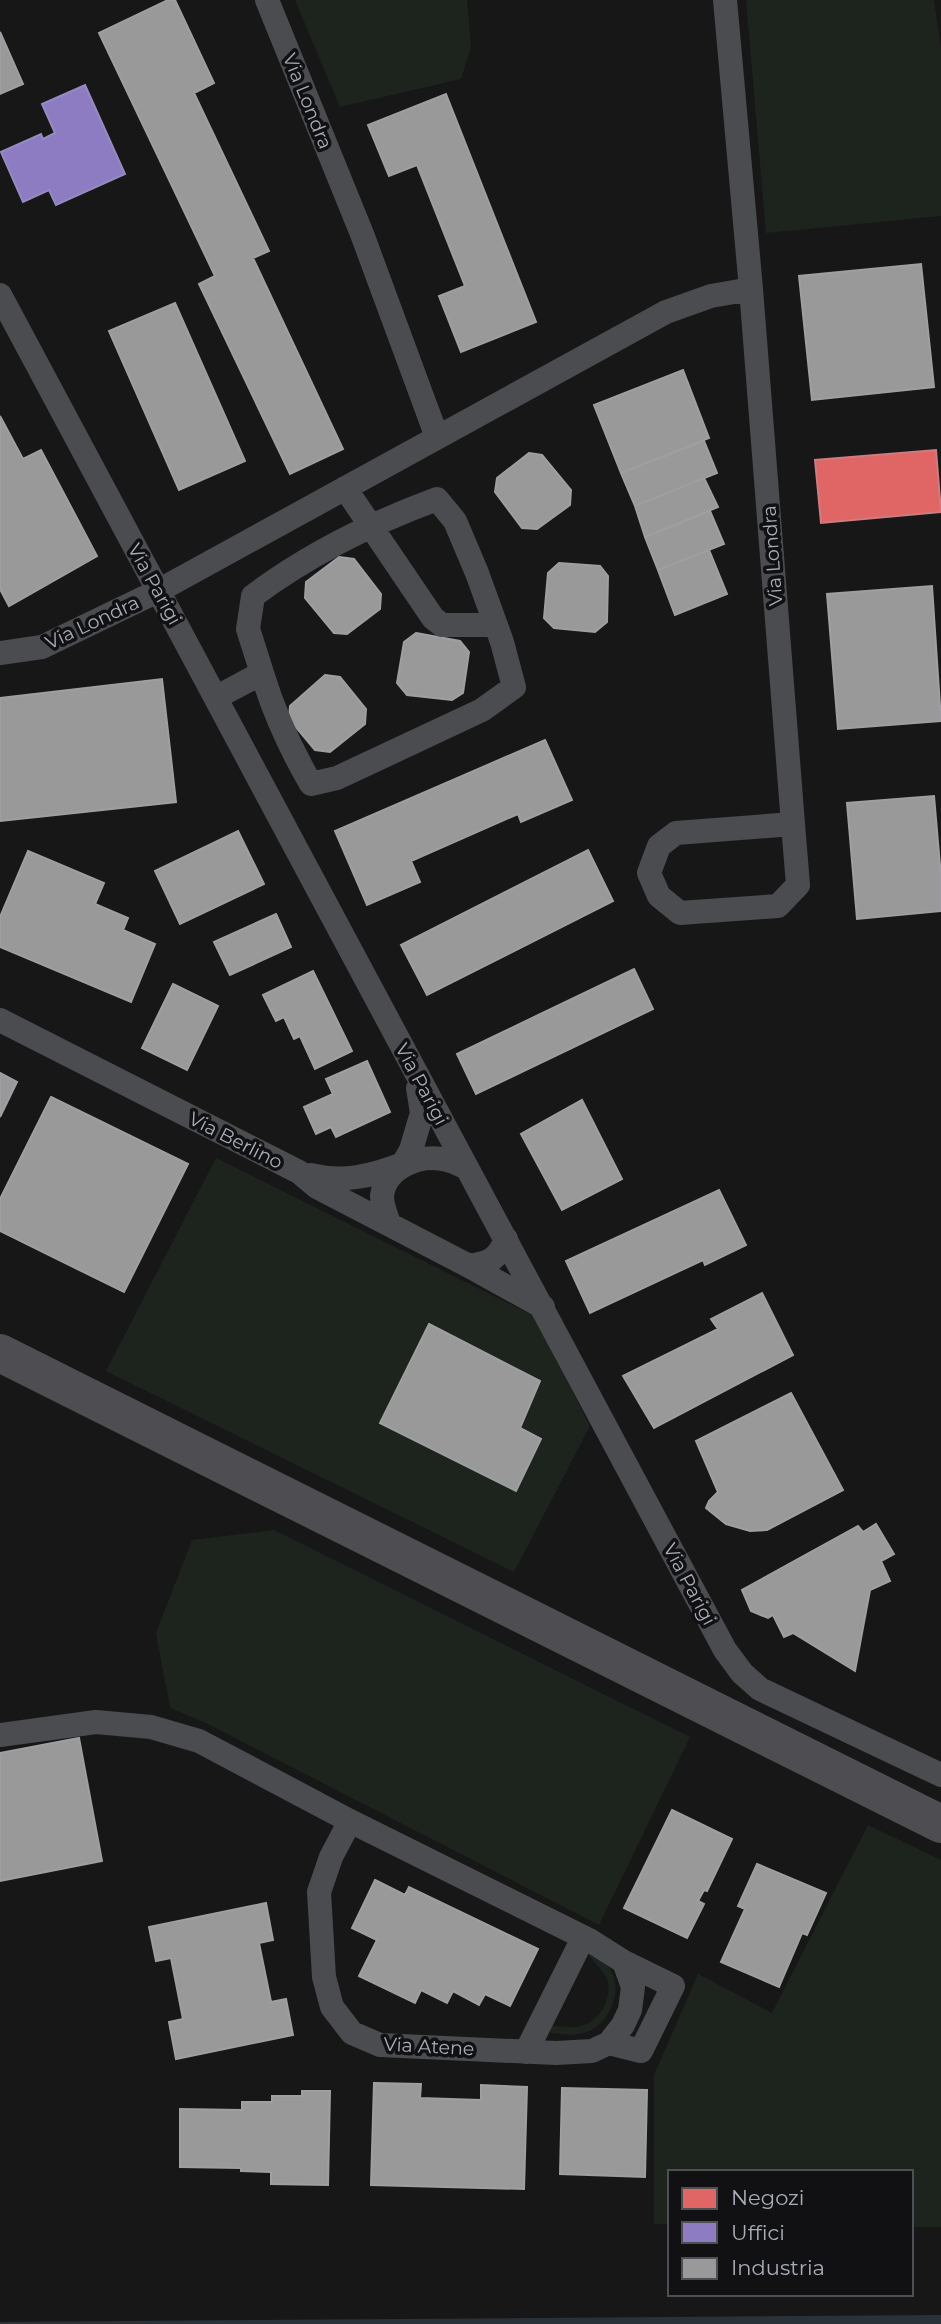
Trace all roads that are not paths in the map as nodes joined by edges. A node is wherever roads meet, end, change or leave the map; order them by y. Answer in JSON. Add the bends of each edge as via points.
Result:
{"nodes":[{"id":1,"x":267,"y":0,"type":"edge"},
{"id":2,"x":725,"y":0,"type":"edge"},
{"id":3,"x":751,"y":289,"type":"junction"},
{"id":4,"x":0,"y":295,"type":"edge"},
{"id":5,"x":437,"y":437,"type":"junction"},
{"id":6,"x":345,"y":488,"type":"junction"},
{"id":7,"x":370,"y":527,"type":"junction"},
{"id":8,"x":158,"y":591,"type":"junction"},
{"id":9,"x":496,"y":625,"type":"junction"},
{"id":10,"x":0,"y":653,"type":"edge"},
{"id":11,"x":262,"y":673,"type":"junction"},
{"id":12,"x":217,"y":697,"type":"junction"},
{"id":13,"x":793,"y":824,"type":"junction"},
{"id":14,"x":0,"y":1020,"type":"edge"},
{"id":15,"x":415,"y":1071,"type":"junction"},
{"id":16,"x":403,"y":1164,"type":"junction"},
{"id":17,"x":467,"y":1168,"type":"junction"},
{"id":18,"x":299,"y":1172,"type":"junction"},
{"id":19,"x":388,"y":1223,"type":"junction"},
{"id":20,"x":506,"y":1239,"type":"junction"},
{"id":21,"x":469,"y":1266,"type":"junction"},
{"id":22,"x":543,"y":1307,"type":"junction"},
{"id":23,"x":0,"y":1353,"type":"edge"},
{"id":24,"x":0,"y":1735,"type":"edge"},
{"id":25,"x":941,"y":1775,"type":"edge"},
{"id":26,"x":350,"y":1821,"type":"junction"},
{"id":27,"x":941,"y":1824,"type":"edge"},
{"id":28,"x":583,"y":1938,"type":"junction"},
{"id":29,"x":624,"y":1962,"type":"junction"},
{"id":30,"x":608,"y":2043,"type":"junction"},
{"id":31,"x":526,"y":2052,"type":"junction"}],
"edges":[{"from":1,"to":5,"type":"street","name":"Via Londra","via":[[362,234]]},
{"from":2,"to":3,"type":"street","name":"Via Londra"},
{"from":3,"to":5,"type":"street","name":"Via Londra","via":[[711,296],[666,312]]},
{"from":3,"to":13,"type":"street","name":"Via Londra"},
{"from":4,"to":8,"type":"street","name":"Via Parigi"},
{"from":5,"to":6,"type":"street","name":"Via Londra"},
{"from":6,"to":7,"type":"street"},
{"from":6,"to":8,"type":"street","name":"Via Londra"},
{"from":7,"to":9,"type":"street","via":[[433,618],[442,625]]},
{"from":7,"to":9,"type":"street","via":[[437,499],[455,521]]},
{"from":7,"to":11,"type":"street","via":[[288,570],[253,596],[248,629]]},
{"from":8,"to":10,"type":"street","name":"Via Londra","via":[[42,647]]},
{"from":8,"to":12,"type":"street","name":"Via Parigi"},
{"from":9,"to":11,"type":"street","via":[[514,687],[482,710],[337,778],[311,783],[274,712]]},
{"from":11,"to":12,"type":"street"},
{"from":12,"to":15,"type":"street","name":"Via Parigi"},
{"from":13,"to":13,"type":"street","name":"Via Londra","via":[[676,833],[659,846],[649,873],[659,896],[680,913],[778,906],[798,885]]},
{"from":14,"to":18,"type":"street","name":"Via Berlino"},
{"from":15,"to":16,"type":"street","via":[[422,1113]]},
{"from":15,"to":17,"type":"street","name":"Via Parigi"},
{"from":16,"to":17,"type":"street","via":[[445,1159]]},
{"from":16,"to":18,"type":"street","via":[[350,1180]]},
{"from":16,"to":19,"type":"street","via":[[382,1194]]},
{"from":17,"to":20,"type":"street","name":"Via Parigi"},
{"from":18,"to":19,"type":"street","name":"Via Berlino","via":[[317,1187]]},
{"from":19,"to":21,"type":"street","name":"Via Berlino"},
{"from":20,"to":21,"type":"street","via":[[496,1258]]},
{"from":20,"to":22,"type":"street","name":"Via Parigi"},
{"from":21,"to":22,"type":"street","name":"Via Berlino"},
{"from":22,"to":25,"type":"street","name":"Via Parigi","via":[[725,1650],[742,1673],[760,1689]]},
{"from":23,"to":27,"type":"highway"},
{"from":24,"to":26,"type":"street","name":"Via Atene","via":[[96,1722],[151,1727],[199,1741]]},
{"from":26,"to":28,"type":"street","name":"Via Atene"},
{"from":26,"to":31,"type":"street","name":"Via Atene","via":[[319,1892],[324,1977],[332,2007],[352,2033],[380,2045]]},
{"from":28,"to":29,"type":"street","name":"Via Atene"},
{"from":28,"to":31,"type":"street"},
{"from":29,"to":30,"type":"street","via":[[633,1987],[630,2010]]},
{"from":29,"to":30,"type":"street","name":"Via Atene","via":[[673,1986],[640,2051]]},
{"from":30,"to":31,"type":"street","name":"Via Atene","via":[[592,2051]]}]}
